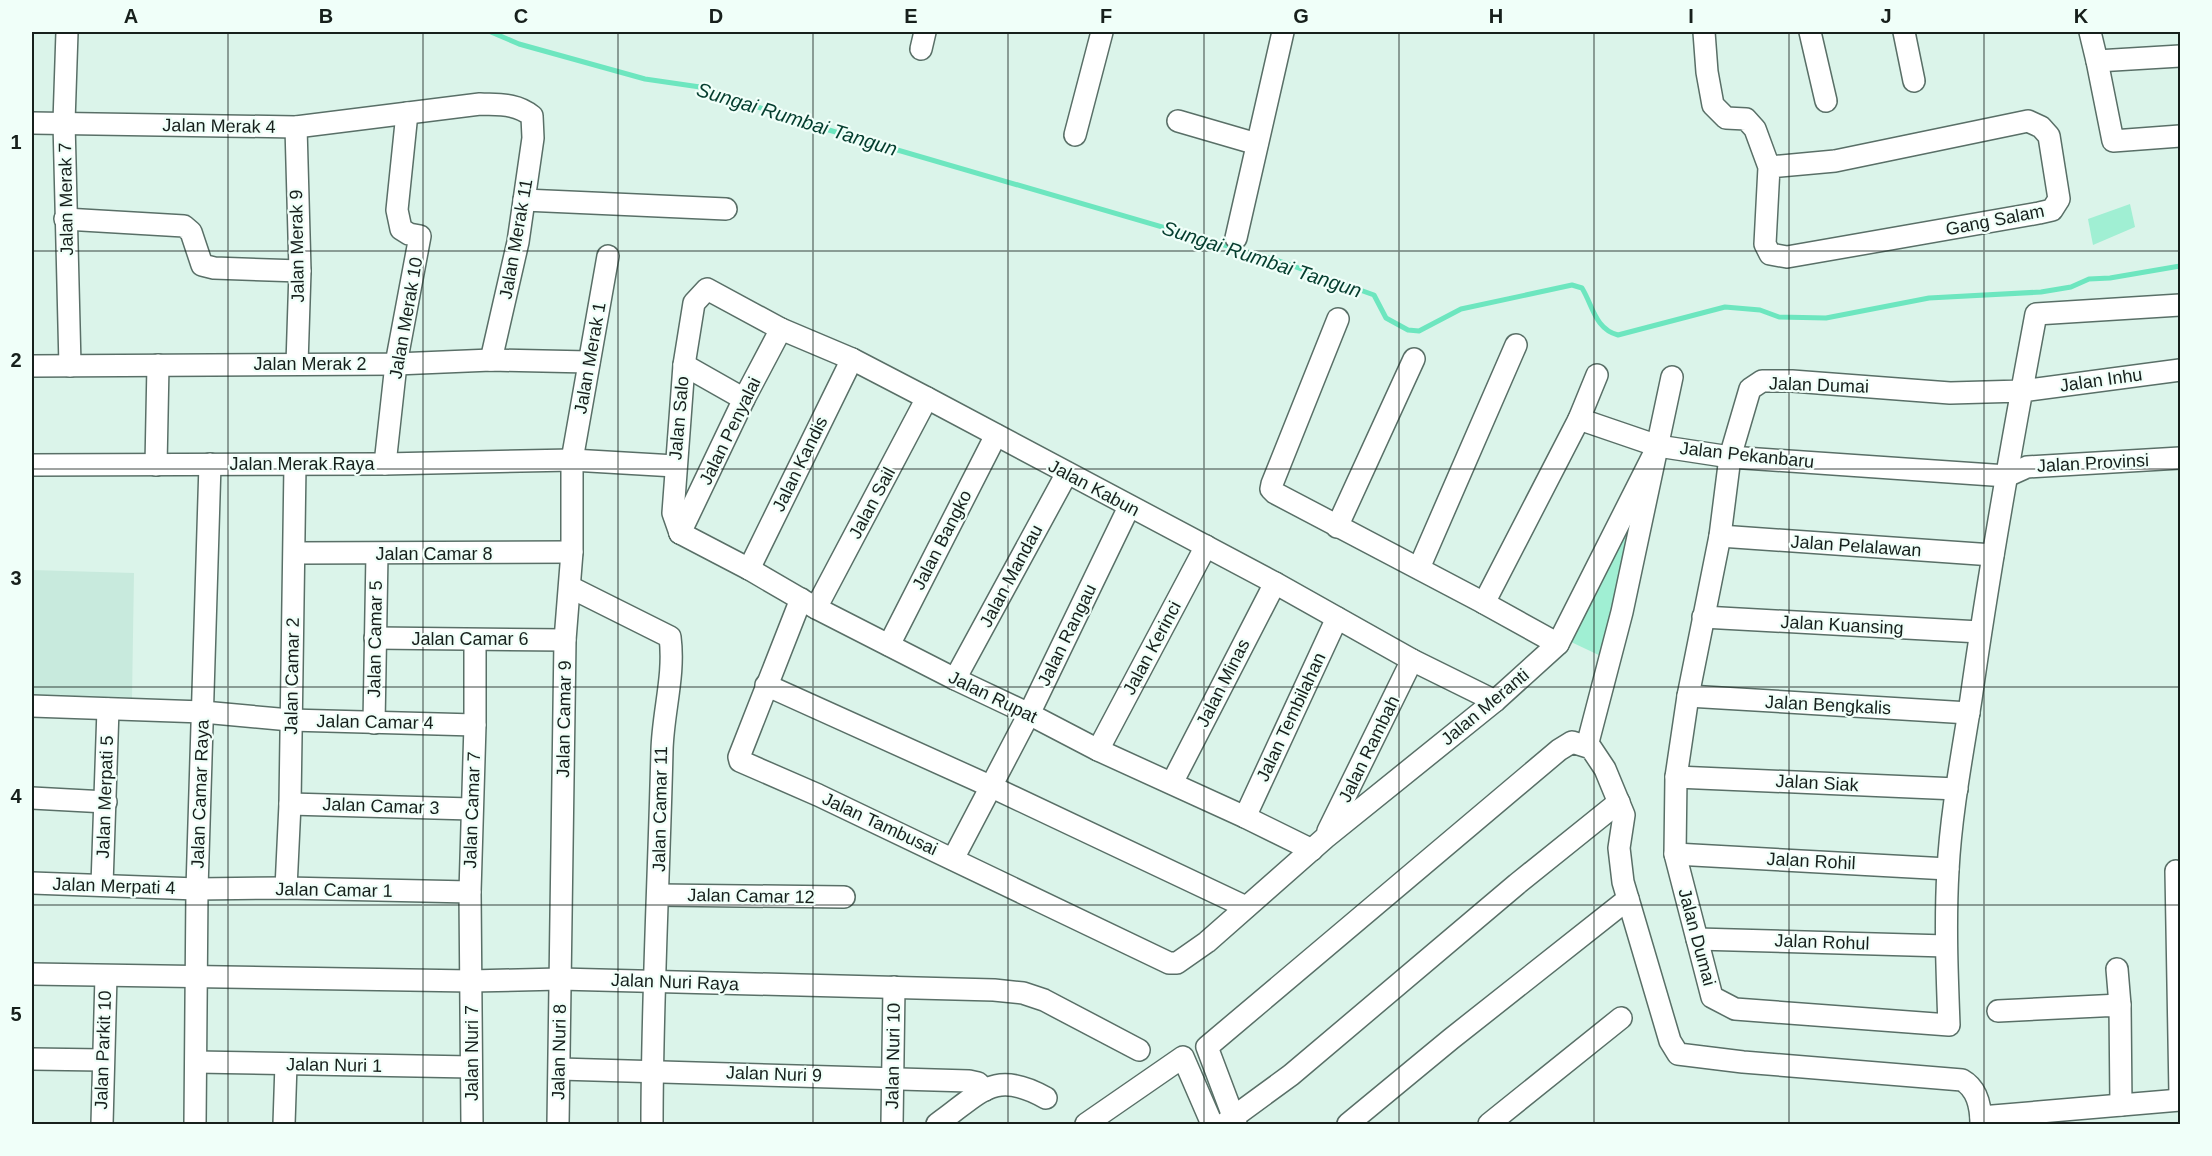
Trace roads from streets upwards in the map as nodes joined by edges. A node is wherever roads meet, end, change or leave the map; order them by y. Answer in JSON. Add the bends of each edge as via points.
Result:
{"nodes":[{"id":1,"x":67,"y":32,"type":"edge"},
{"id":2,"x":1102,"y":32,"type":"edge"},
{"id":3,"x":1282,"y":32,"type":"edge"},
{"id":4,"x":1704,"y":32,"type":"edge"},
{"id":5,"x":1810,"y":32,"type":"edge"},
{"id":6,"x":1904,"y":32,"type":"edge"},
{"id":7,"x":2090,"y":32,"type":"edge"},
{"id":8,"x":2181,"y":56,"type":"edge"},
{"id":9,"x":2097,"y":61,"type":"junction"},
{"id":10,"x":1914,"y":81,"type":"dead end"},
{"id":11,"x":1826,"y":101,"type":"dead end"},
{"id":12,"x":406,"y":113,"type":"junction"},
{"id":13,"x":532,"y":116,"type":"joint"},
{"id":14,"x":1178,"y":121,"type":"dead end"},
{"id":15,"x":64,"y":122,"type":"junction"},
{"id":16,"x":32,"y":123,"type":"edge"},
{"id":17,"x":296,"y":127,"type":"junction"},
{"id":18,"x":1075,"y":135,"type":"dead end"},
{"id":19,"x":2181,"y":136,"type":"edge"},
{"id":20,"x":1257,"y":144,"type":"junction"},
{"id":21,"x":1769,"y":167,"type":"junction"},
{"id":22,"x":524,"y":200,"type":"junction"},
{"id":23,"x":726,"y":209,"type":"dead end"},
{"id":24,"x":66,"y":219,"type":"junction"},
{"id":25,"x":1236,"y":238,"type":"dead end"},
{"id":26,"x":608,"y":256,"type":"dead end"},
{"id":27,"x":300,"y":271,"type":"junction"},
{"id":28,"x":694,"y":303,"type":"joint"},
{"id":29,"x":2181,"y":305,"type":"edge"},
{"id":30,"x":1338,"y":319,"type":"dead end"},
{"id":31,"x":781,"y":328,"type":"junction"},
{"id":32,"x":1516,"y":345,"type":"dead end"},
{"id":33,"x":852,"y":359,"type":"junction"},
{"id":34,"x":1414,"y":359,"type":"dead end"},
{"id":35,"x":491,"y":360,"type":"junction"},
{"id":36,"x":589,"y":362,"type":"junction"},
{"id":37,"x":158,"y":364,"type":"junction"},
{"id":38,"x":297,"y":364,"type":"junction"},
{"id":39,"x":396,"y":364,"type":"junction"},
{"id":40,"x":684,"y":365,"type":"junction"},
{"id":41,"x":32,"y":366,"type":"edge"},
{"id":42,"x":70,"y":366,"type":"junction"},
{"id":43,"x":2181,"y":370,"type":"edge"},
{"id":44,"x":1598,"y":375,"type":"dead end"},
{"id":45,"x":1672,"y":377,"type":"dead end"},
{"id":46,"x":2022,"y":391,"type":"junction"},
{"id":47,"x":927,"y":398,"type":"junction"},
{"id":48,"x":744,"y":399,"type":"junction"},
{"id":49,"x":1580,"y":419,"type":"junction"},
{"id":50,"x":996,"y":435,"type":"junction"},
{"id":51,"x":1658,"y":446,"type":"junction"},
{"id":52,"x":1730,"y":457,"type":"junction"},
{"id":53,"x":2181,"y":458,"type":"edge"},
{"id":54,"x":572,"y":460,"type":"junction"},
{"id":55,"x":210,"y":464,"type":"junction"},
{"id":56,"x":385,"y":464,"type":"junction"},
{"id":57,"x":32,"y":465,"type":"edge"},
{"id":58,"x":156,"y":465,"type":"junction"},
{"id":59,"x":295,"y":465,"type":"junction"},
{"id":60,"x":675,"y":466,"type":"junction"},
{"id":61,"x":1067,"y":473,"type":"junction"},
{"id":62,"x":2007,"y":476,"type":"junction"},
{"id":63,"x":1129,"y":507,"type":"junction"},
{"id":64,"x":1337,"y":527,"type":"junction"},
{"id":65,"x":680,"y":533,"type":"junction"},
{"id":66,"x":1720,"y":536,"type":"junction"},
{"id":67,"x":1206,"y":546,"type":"junction"},
{"id":68,"x":572,"y":552,"type":"junction"},
{"id":69,"x":295,"y":553,"type":"junction"},
{"id":70,"x":376,"y":554,"type":"junction"},
{"id":71,"x":1993,"y":555,"type":"junction"},
{"id":72,"x":1419,"y":568,"type":"junction"},
{"id":73,"x":749,"y":569,"type":"junction"},
{"id":74,"x":1275,"y":583,"type":"junction"},
{"id":75,"x":570,"y":587,"type":"junction"},
{"id":76,"x":809,"y":603,"type":"junction"},
{"id":77,"x":1484,"y":603,"type":"junction"},
{"id":78,"x":1703,"y":617,"type":"junction"},
{"id":79,"x":1337,"y":618,"type":"junction"},
{"id":80,"x":1980,"y":632,"type":"junction"},
{"id":81,"x":375,"y":638,"type":"junction"},
{"id":82,"x":475,"y":640,"type":"junction"},
{"id":83,"x":565,"y":640,"type":"junction"},
{"id":84,"x":1558,"y":644,"type":"junction"},
{"id":85,"x":889,"y":645,"type":"junction"},
{"id":86,"x":1412,"y":660,"type":"junction"},
{"id":87,"x":955,"y":679,"type":"junction"},
{"id":88,"x":766,"y":685,"type":"junction"},
{"id":89,"x":1688,"y":696,"type":"junction"},
{"id":90,"x":1495,"y":701,"type":"junction"},
{"id":91,"x":32,"y":706,"type":"edge"},
{"id":92,"x":108,"y":709,"type":"junction"},
{"id":93,"x":203,"y":712,"type":"junction"},
{"id":94,"x":1969,"y":713,"type":"junction"},
{"id":95,"x":1029,"y":714,"type":"junction"},
{"id":96,"x":290,"y":720,"type":"junction"},
{"id":97,"x":374,"y":723,"type":"junction"},
{"id":98,"x":476,"y":725,"type":"junction"},
{"id":99,"x":1587,"y":746,"type":"junction"},
{"id":100,"x":1098,"y":750,"type":"junction"},
{"id":101,"x":1676,"y":777,"type":"junction"},
{"id":102,"x":1172,"y":783,"type":"junction"},
{"id":103,"x":992,"y":787,"type":"junction"},
{"id":104,"x":1957,"y":789,"type":"junction"},
{"id":105,"x":32,"y":798,"type":"edge"},
{"id":106,"x":106,"y":802,"type":"junction"},
{"id":107,"x":1619,"y":802,"type":"junction"},
{"id":108,"x":290,"y":804,"type":"junction"},
{"id":109,"x":471,"y":809,"type":"junction"},
{"id":110,"x":1245,"y":817,"type":"junction"},
{"id":111,"x":1318,"y":844,"type":"junction"},
{"id":112,"x":1675,"y":854,"type":"junction"},
{"id":113,"x":953,"y":859,"type":"junction"},
{"id":114,"x":1948,"y":869,"type":"junction"},
{"id":115,"x":2176,"y":871,"type":"dead end"},
{"id":116,"x":32,"y":883,"type":"edge"},
{"id":117,"x":102,"y":885,"type":"junction"},
{"id":118,"x":286,"y":888,"type":"junction"},
{"id":119,"x":197,"y":889,"type":"junction"},
{"id":120,"x":470,"y":892,"type":"junction"},
{"id":121,"x":658,"y":895,"type":"junction"},
{"id":122,"x":844,"y":897,"type":"dead end"},
{"id":123,"x":1628,"y":899,"type":"junction"},
{"id":124,"x":1246,"y":907,"type":"junction"},
{"id":125,"x":1697,"y":939,"type":"junction"},
{"id":126,"x":1947,"y":946,"type":"junction"},
{"id":127,"x":1177,"y":963,"type":"joint"},
{"id":128,"x":2117,"y":969,"type":"dead end"},
{"id":129,"x":32,"y":974,"type":"edge"},
{"id":130,"x":106,"y":976,"type":"junction"},
{"id":131,"x":197,"y":976,"type":"junction"},
{"id":132,"x":560,"y":979,"type":"junction"},
{"id":133,"x":471,"y":981,"type":"junction"},
{"id":134,"x":654,"y":982,"type":"junction"},
{"id":135,"x":894,"y":987,"type":"junction"},
{"id":136,"x":2120,"y":1005,"type":"junction"},
{"id":137,"x":1998,"y":1011,"type":"dead end"},
{"id":138,"x":1621,"y":1018,"type":"dead end"},
{"id":139,"x":1139,"y":1050,"type":"dead end"},
{"id":140,"x":32,"y":1059,"type":"edge"},
{"id":141,"x":102,"y":1060,"type":"junction"},
{"id":142,"x":196,"y":1062,"type":"junction"},
{"id":143,"x":286,"y":1064,"type":"junction"},
{"id":144,"x":471,"y":1067,"type":"junction"},
{"id":145,"x":560,"y":1069,"type":"junction"},
{"id":146,"x":652,"y":1071,"type":"junction"},
{"id":147,"x":893,"y":1077,"type":"junction"},
{"id":148,"x":985,"y":1090,"type":"junction"},
{"id":149,"x":2181,"y":1097,"type":"edge"},
{"id":150,"x":1046,"y":1098,"type":"dead end"},
{"id":151,"x":2121,"y":1105,"type":"junction"},
{"id":152,"x":1981,"y":1121,"type":"edge"},
{"id":153,"x":1227,"y":1123,"type":"edge"},
{"id":154,"x":102,"y":1125,"type":"edge"},
{"id":155,"x":195,"y":1125,"type":"edge"},
{"id":156,"x":284,"y":1125,"type":"edge"},
{"id":157,"x":472,"y":1125,"type":"edge"},
{"id":158,"x":558,"y":1125,"type":"edge"},
{"id":159,"x":652,"y":1125,"type":"edge"},
{"id":160,"x":892,"y":1125,"type":"edge"},
{"id":161,"x":937,"y":1125,"type":"edge"},
{"id":162,"x":1086,"y":1125,"type":"edge"},
{"id":163,"x":1348,"y":1125,"type":"edge"},
{"id":164,"x":1489,"y":1125,"type":"edge"}],
"edges":[{"from":1,"to":15,"type":"street","name":"Jalan Merak 7"},
{"from":2,"to":18,"type":"street"},
{"from":3,"to":20,"type":"street"},
{"from":4,"to":21,"type":"street","name":"Gang Salam","via":[[1713,105],[1726,118],[1746,119],[1755,129]]},
{"from":5,"to":11,"type":"street"},
{"from":6,"to":10,"type":"street"},
{"from":7,"to":9,"type":"street"},
{"from":8,"to":9,"type":"street"},
{"from":9,"to":19,"type":"street","via":[[2113,141]]},
{"from":12,"to":13,"type":"street","name":"Jalan Merak 4","via":[[480,104],[523,109]]},
{"from":12,"to":17,"type":"street","name":"Jalan Merak 4"},
{"from":12,"to":39,"type":"street","name":"Jalan Merak 10","via":[[397,210],[401,229],[420,236]]},
{"from":13,"to":22,"type":"street","name":"Jalan Merak 11","via":[[533,138]]},
{"from":14,"to":20,"type":"street"},
{"from":15,"to":16,"type":"street","name":"Jalan Merak 4"},
{"from":15,"to":17,"type":"street","name":"Jalan Merak 4"},
{"from":15,"to":24,"type":"street","name":"Jalan Merak 7"},
{"from":17,"to":27,"type":"street","name":"Jalan Merak 9"},
{"from":20,"to":25,"type":"street"},
{"from":21,"to":21,"type":"street","name":"Gang Salam","via":[[1835,161],[2028,121],[2042,127],[2049,136],[2059,199],[2052,210],[2039,213],[1787,257],[1770,254],[1765,244]]},
{"from":22,"to":23,"type":"street"},
{"from":22,"to":35,"type":"street","name":"Jalan Merak 11"},
{"from":24,"to":27,"type":"street","via":[[184,226],[191,232],[202,265]]},
{"from":24,"to":42,"type":"street","name":"Jalan Merak 7"},
{"from":26,"to":36,"type":"street","name":"Jalan Merak 1"},
{"from":27,"to":38,"type":"street","name":"Jalan Merak 9"},
{"from":28,"to":31,"type":"street","name":"Jalan Kabun","via":[[707,289]]},
{"from":28,"to":40,"type":"street","name":"Jalan Salo"},
{"from":29,"to":46,"type":"street","via":[[2036,314]]},
{"from":30,"to":64,"type":"street","via":[[1272,484],[1275,493]]},
{"from":31,"to":33,"type":"street","name":"Jalan Kabun"},
{"from":31,"to":48,"type":"street","name":"Jalan Penyalai"},
{"from":32,"to":72,"type":"street"},
{"from":33,"to":47,"type":"street","name":"Jalan Kabun"},
{"from":33,"to":73,"type":"street","name":"Jalan Kandis"},
{"from":34,"to":64,"type":"street"},
{"from":35,"to":36,"type":"street","name":"Jalan Merak 2"},
{"from":35,"to":39,"type":"street","name":"Jalan Merak 2"},
{"from":36,"to":54,"type":"street","name":"Jalan Merak 1"},
{"from":37,"to":38,"type":"street","name":"Jalan Merak 2"},
{"from":37,"to":42,"type":"street","name":"Jalan Merak 2"},
{"from":37,"to":58,"type":"street"},
{"from":38,"to":39,"type":"street","name":"Jalan Merak 2"},
{"from":39,"to":56,"type":"street","name":"Jalan Merak 10"},
{"from":40,"to":48,"type":"street"},
{"from":40,"to":60,"type":"street","name":"Jalan Salo"},
{"from":41,"to":42,"type":"street","name":"Jalan Merak 2"},
{"from":43,"to":46,"type":"street","name":"Jalan Inhu"},
{"from":44,"to":49,"type":"street"},
{"from":45,"to":51,"type":"street"},
{"from":46,"to":52,"type":"street","name":"Jalan Dumai","via":[[1950,393],[1762,381],[1750,390]]},
{"from":46,"to":62,"type":"street","name":"Jalan Dumai"},
{"from":47,"to":50,"type":"street","name":"Jalan Kabun"},
{"from":47,"to":76,"type":"street","name":"Jalan Sail"},
{"from":48,"to":65,"type":"street","name":"Jalan Penyalai"},
{"from":49,"to":51,"type":"street"},
{"from":49,"to":77,"type":"street"},
{"from":50,"to":61,"type":"street","name":"Jalan Kabun"},
{"from":50,"to":85,"type":"street","name":"Jalan Bangko"},
{"from":51,"to":52,"type":"street","name":"Jalan Pekanbaru"},
{"from":51,"to":84,"type":"street","name":"Jalan Meranti"},
{"from":51,"to":99,"type":"street","name":"Jalan Pekanbaru","via":[[1622,612]]},
{"from":52,"to":62,"type":"street","name":"Jalan Pekanbaru"},
{"from":52,"to":66,"type":"street","name":"Jalan Dumai"},
{"from":53,"to":62,"type":"street","name":"Jalan Provinsi","via":[[2026,467]]},
{"from":54,"to":56,"type":"street","name":"Jalan Merak Raya"},
{"from":54,"to":60,"type":"street","name":"Jalan Merak Raya"},
{"from":54,"to":68,"type":"street","name":"Jalan Camar 9"},
{"from":55,"to":58,"type":"street","name":"Jalan Merak Raya"},
{"from":55,"to":59,"type":"street","name":"Jalan Merak Raya"},
{"from":55,"to":93,"type":"street","name":"Jalan Camar Raya"},
{"from":56,"to":59,"type":"street","name":"Jalan Merak Raya"},
{"from":57,"to":58,"type":"street","name":"Jalan Merak Raya"},
{"from":59,"to":69,"type":"street","name":"Jalan Camar 2"},
{"from":60,"to":65,"type":"street","name":"Jalan Salo","via":[[673,513]]},
{"from":61,"to":63,"type":"street","name":"Jalan Kabun"},
{"from":61,"to":87,"type":"street","name":"Jalan Mandau"},
{"from":62,"to":71,"type":"street","name":"Jalan Dumai"},
{"from":63,"to":67,"type":"street","name":"Jalan Kabun"},
{"from":63,"to":95,"type":"street","name":"Jalan Rangau"},
{"from":64,"to":72,"type":"street"},
{"from":65,"to":73,"type":"street","name":"Jalan Rupat"},
{"from":66,"to":71,"type":"street","name":"Jalan Pelalawan"},
{"from":66,"to":78,"type":"street","name":"Jalan Dumai"},
{"from":67,"to":74,"type":"street","name":"Jalan Kabun"},
{"from":67,"to":100,"type":"street","name":"Jalan Kerinci"},
{"from":68,"to":70,"type":"street","name":"Jalan Camar 8"},
{"from":68,"to":75,"type":"street","name":"Jalan Camar 9"},
{"from":69,"to":70,"type":"street","name":"Jalan Camar 8"},
{"from":69,"to":96,"type":"street","name":"Jalan Camar 2"},
{"from":70,"to":81,"type":"street","name":"Jalan Camar 5"},
{"from":71,"to":80,"type":"street","name":"Jalan Dumai"},
{"from":72,"to":77,"type":"street"},
{"from":73,"to":76,"type":"street","name":"Jalan Rupat"},
{"from":74,"to":79,"type":"street","name":"Jalan Kabun"},
{"from":74,"to":102,"type":"street","name":"Jalan Minas"},
{"from":75,"to":83,"type":"street","name":"Jalan Camar 9"},
{"from":75,"to":121,"type":"street","name":"Jalan Camar 11","via":[[670,637],[672,664],[662,734]]},
{"from":76,"to":85,"type":"street","name":"Jalan Rupat"},
{"from":76,"to":88,"type":"street","name":"Jalan Tambusai"},
{"from":77,"to":84,"type":"street"},
{"from":78,"to":80,"type":"street","name":"Jalan Kuansing"},
{"from":78,"to":89,"type":"street","name":"Jalan Dumai"},
{"from":79,"to":86,"type":"street","name":"Jalan Kabun"},
{"from":79,"to":110,"type":"street","name":"Jalan Tembilahan"},
{"from":80,"to":94,"type":"street","name":"Jalan Dumai"},
{"from":81,"to":82,"type":"street","name":"Jalan Camar 6"},
{"from":81,"to":97,"type":"street","name":"Jalan Camar 5"},
{"from":82,"to":83,"type":"street","name":"Jalan Camar 6"},
{"from":82,"to":98,"type":"street","name":"Jalan Camar 7"},
{"from":83,"to":132,"type":"street","name":"Jalan Camar 9"},
{"from":84,"to":90,"type":"street","name":"Jalan Meranti"},
{"from":85,"to":87,"type":"street","name":"Jalan Rupat"},
{"from":86,"to":90,"type":"street","name":"Jalan Kabun"},
{"from":86,"to":111,"type":"street","name":"Jalan Rambah"},
{"from":87,"to":95,"type":"street","name":"Jalan Rupat"},
{"from":88,"to":103,"type":"street"},
{"from":88,"to":113,"type":"street","name":"Jalan Tambusai","via":[[739,757],[742,763]]},
{"from":89,"to":94,"type":"street","name":"Jalan Bengkalis"},
{"from":89,"to":101,"type":"street","name":"Jalan Dumai"},
{"from":90,"to":111,"type":"street","name":"Jalan Meranti"},
{"from":91,"to":92,"type":"street","name":"Jalan Camar 4"},
{"from":92,"to":93,"type":"street","name":"Jalan Camar 4"},
{"from":92,"to":106,"type":"street","name":"Jalan Merpati 5"},
{"from":93,"to":96,"type":"street","name":"Jalan Camar 4"},
{"from":93,"to":119,"type":"street","name":"Jalan Camar Raya"},
{"from":94,"to":104,"type":"street","name":"Jalan Dumai"},
{"from":95,"to":100,"type":"street","name":"Jalan Rupat"},
{"from":95,"to":103,"type":"street","name":"Jalan Rangau"},
{"from":96,"to":97,"type":"street","name":"Jalan Camar 4"},
{"from":96,"to":108,"type":"street","name":"Jalan Camar 2"},
{"from":97,"to":98,"type":"street","name":"Jalan Camar 4"},
{"from":98,"to":109,"type":"street","name":"Jalan Camar 7"},
{"from":99,"to":107,"type":"street","via":[[1605,769]]},
{"from":99,"to":153,"type":"street","via":[[1572,742],[1559,750],[1207,1047]]},
{"from":100,"to":102,"type":"street","name":"Jalan Rupat"},
{"from":101,"to":104,"type":"street","name":"Jalan Siak"},
{"from":101,"to":112,"type":"street","name":"Jalan Dumai"},
{"from":102,"to":110,"type":"street","name":"Jalan Rupat"},
{"from":103,"to":113,"type":"street","name":"Jalan Rangau"},
{"from":103,"to":124,"type":"street"},
{"from":104,"to":114,"type":"street","name":"Jalan Dumai"},
{"from":105,"to":106,"type":"street"},
{"from":106,"to":117,"type":"street","name":"Jalan Merpati 5"},
{"from":107,"to":123,"type":"street","via":[[1624,815],[1619,848]]},
{"from":107,"to":153,"type":"street","via":[[1292,1075]]},
{"from":108,"to":109,"type":"street","name":"Jalan Camar 3"},
{"from":108,"to":118,"type":"street","name":"Jalan Camar 2"},
{"from":109,"to":120,"type":"street","name":"Jalan Camar 7"},
{"from":110,"to":111,"type":"street","name":"Jalan Rupat"},
{"from":111,"to":124,"type":"street","name":"Jalan Meranti"},
{"from":112,"to":114,"type":"street","name":"Jalan Rohil"},
{"from":112,"to":125,"type":"street","name":"Jalan Dumai"},
{"from":113,"to":127,"type":"street","name":"Jalan Tambusai","via":[[1169,963]]},
{"from":114,"to":126,"type":"street","name":"Jalan Dumai"},
{"from":115,"to":149,"type":"street"},
{"from":116,"to":117,"type":"street","name":"Jalan Merpati 4"},
{"from":117,"to":119,"type":"street","name":"Jalan Merpati 4"},
{"from":118,"to":119,"type":"street","name":"Jalan Camar 1"},
{"from":118,"to":120,"type":"street","name":"Jalan Camar 1"},
{"from":119,"to":131,"type":"street","name":"Jalan Camar Raya"},
{"from":120,"to":133,"type":"street","name":"Jalan Camar 7"},
{"from":121,"to":122,"type":"street","name":"Jalan Camar 12"},
{"from":121,"to":134,"type":"street","name":"Jalan Camar 11"},
{"from":123,"to":152,"type":"street","via":[[1670,1041],[1678,1054],[1962,1080],[1974,1091]]},
{"from":123,"to":163,"type":"street"},
{"from":124,"to":127,"type":"street","name":"Jalan Meranti"},
{"from":125,"to":126,"type":"street","name":"Jalan Rohul"},
{"from":125,"to":126,"type":"street","name":"Jalan Dumai","via":[[1712,997],[1735,1009],[1949,1025]]},
{"from":128,"to":136,"type":"street"},
{"from":129,"to":130,"type":"street","name":"Jalan Nuri Raya"},
{"from":130,"to":131,"type":"street","name":"Jalan Nuri Raya"},
{"from":130,"to":141,"type":"street","name":"Jalan Parkit 10"},
{"from":131,"to":133,"type":"street","name":"Jalan Nuri Raya"},
{"from":131,"to":142,"type":"street","name":"Jalan Camar Raya"},
{"from":132,"to":133,"type":"street","name":"Jalan Nuri Raya"},
{"from":132,"to":134,"type":"street","name":"Jalan Nuri Raya"},
{"from":132,"to":145,"type":"street","name":"Jalan Nuri 8"},
{"from":133,"to":144,"type":"street","name":"Jalan Nuri 7"},
{"from":134,"to":135,"type":"street","name":"Jalan Nuri Raya"},
{"from":134,"to":146,"type":"street","name":"Jalan Camar 11"},
{"from":135,"to":139,"type":"street","name":"Jalan Nuri Raya","via":[[1023,993]]},
{"from":135,"to":147,"type":"street","name":"Jalan Nuri 10"},
{"from":136,"to":137,"type":"street"},
{"from":136,"to":151,"type":"street"},
{"from":138,"to":164,"type":"street"},
{"from":140,"to":141,"type":"street"},
{"from":141,"to":154,"type":"street","name":"Jalan Parkit 10"},
{"from":142,"to":143,"type":"street","name":"Jalan Nuri 1"},
{"from":142,"to":155,"type":"street","name":"Jalan Camar Raya"},
{"from":143,"to":144,"type":"street","name":"Jalan Nuri 1"},
{"from":143,"to":156,"type":"street"},
{"from":144,"to":157,"type":"street","name":"Jalan Nuri 7"},
{"from":145,"to":146,"type":"street","name":"Jalan Nuri 9"},
{"from":145,"to":158,"type":"street","name":"Jalan Nuri 8"},
{"from":146,"to":147,"type":"street","name":"Jalan Nuri 9"},
{"from":146,"to":159,"type":"street","name":"Jalan Camar 11"},
{"from":147,"to":148,"type":"street","name":"Jalan Nuri 9","via":[[969,1081]]},
{"from":147,"to":160,"type":"street","name":"Jalan Nuri 10"},
{"from":148,"to":150,"type":"street","via":[[994,1084],[1011,1084]]},
{"from":148,"to":161,"type":"street"},
{"from":149,"to":151,"type":"street"},
{"from":151,"to":152,"type":"street"},
{"from":153,"to":162,"type":"street","via":[[1183,1057]]}]}
